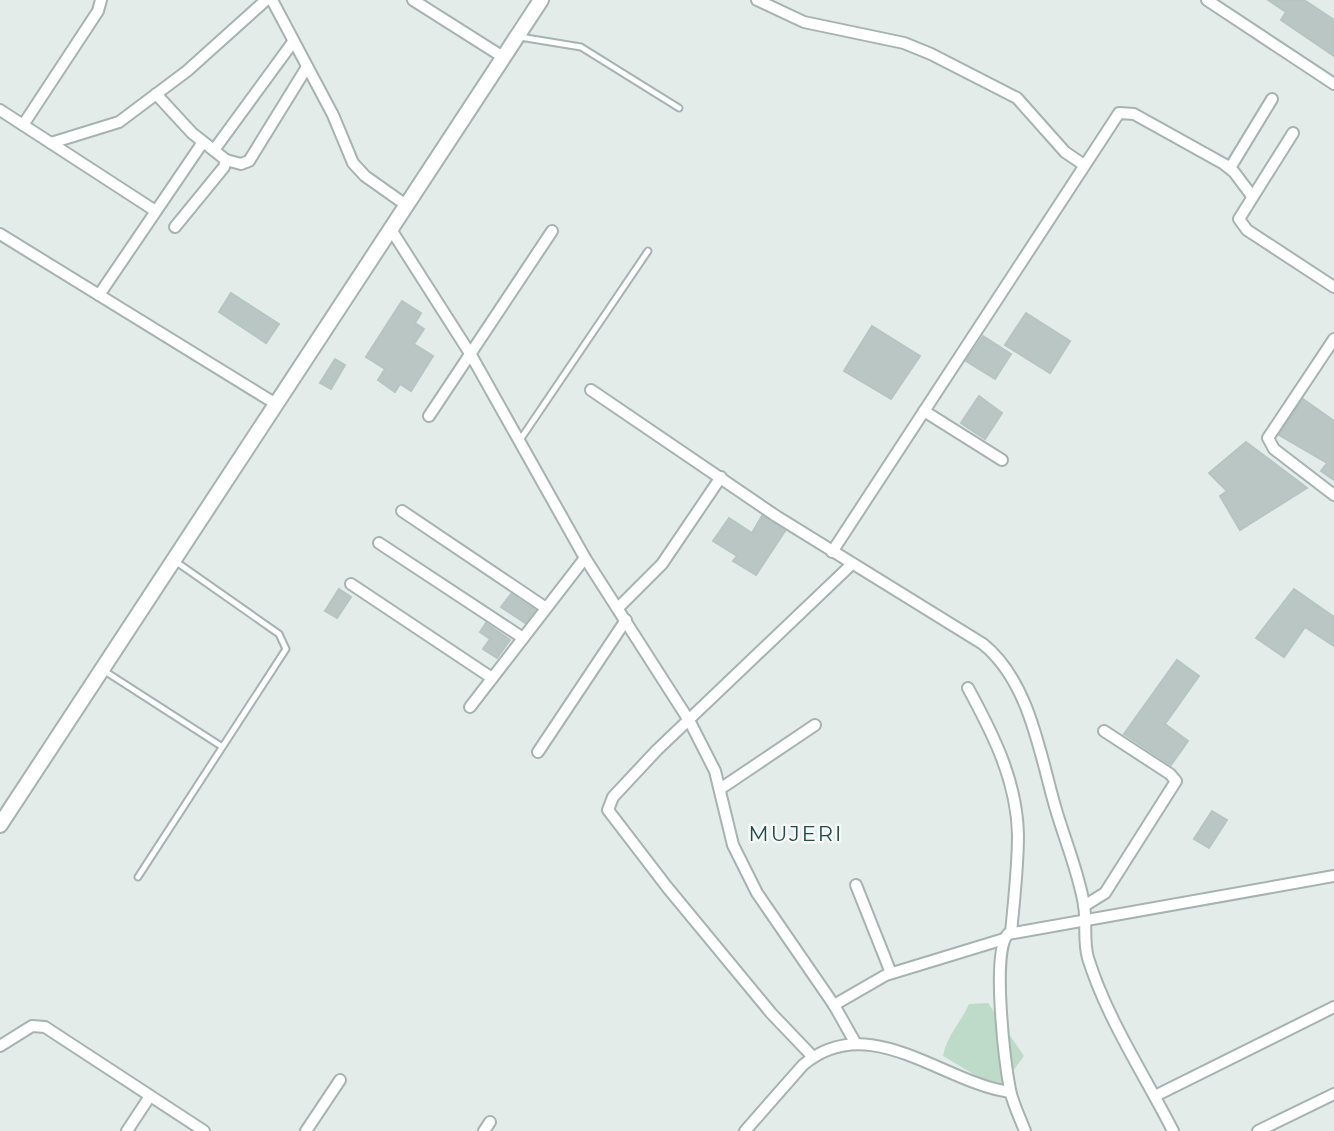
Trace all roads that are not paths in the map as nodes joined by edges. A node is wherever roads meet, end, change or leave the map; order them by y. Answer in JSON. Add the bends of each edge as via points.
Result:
{"nodes":[{"id":1,"x":102,"y":0,"type":"edge"},
{"id":2,"x":266,"y":0,"type":"edge"},
{"id":3,"x":272,"y":0,"type":"edge"},
{"id":4,"x":413,"y":0,"type":"edge"},
{"id":5,"x":541,"y":0,"type":"edge"},
{"id":6,"x":757,"y":0,"type":"edge"},
{"id":7,"x":1207,"y":0,"type":"edge"},
{"id":8,"x":516,"y":37,"type":"junction"},
{"id":9,"x":293,"y":42,"type":"junction"},
{"id":10,"x":503,"y":57,"type":"junction"},
{"id":11,"x":307,"y":67,"type":"junction"},
{"id":12,"x":1334,"y":84,"type":"edge"},
{"id":13,"x":156,"y":94,"type":"junction"},
{"id":14,"x":1272,"y":99,"type":"dead end"},
{"id":15,"x":679,"y":108,"type":"dead end"},
{"id":16,"x":0,"y":110,"type":"edge"},
{"id":17,"x":23,"y":125,"type":"junction"},
{"id":18,"x":1293,"y":133,"type":"dead end"},
{"id":19,"x":203,"y":142,"type":"junction"},
{"id":20,"x":51,"y":143,"type":"junction"},
{"id":21,"x":214,"y":150,"type":"junction"},
{"id":22,"x":226,"y":160,"type":"junction"},
{"id":23,"x":1084,"y":164,"type":"junction"},
{"id":24,"x":1230,"y":168,"type":"junction"},
{"id":25,"x":1252,"y":196,"type":"junction"},
{"id":26,"x":406,"y":205,"type":"junction"},
{"id":27,"x":154,"y":211,"type":"junction"},
{"id":28,"x":175,"y":227,"type":"dead end"},
{"id":29,"x":390,"y":228,"type":"junction"},
{"id":30,"x":552,"y":231,"type":"dead end"},
{"id":31,"x":0,"y":234,"type":"edge"},
{"id":32,"x":648,"y":251,"type":"dead end"},
{"id":33,"x":1334,"y":287,"type":"edge"},
{"id":34,"x":99,"y":295,"type":"junction"},
{"id":35,"x":1334,"y":339,"type":"edge"},
{"id":36,"x":471,"y":355,"type":"junction"},
{"id":37,"x":591,"y":390,"type":"dead end"},
{"id":38,"x":276,"y":404,"type":"junction"},
{"id":39,"x":924,"y":411,"type":"junction"},
{"id":40,"x":429,"y":416,"type":"dead end"},
{"id":41,"x":519,"y":441,"type":"junction"},
{"id":42,"x":1002,"y":460,"type":"dead end"},
{"id":43,"x":721,"y":477,"type":"junction"},
{"id":44,"x":1334,"y":495,"type":"edge"},
{"id":45,"x":402,"y":511,"type":"dead end"},
{"id":46,"x":379,"y":543,"type":"dead end"},
{"id":47,"x":832,"y":552,"type":"junction"},
{"id":48,"x":585,"y":558,"type":"junction"},
{"id":49,"x":175,"y":561,"type":"junction"},
{"id":50,"x":852,"y":564,"type":"junction"},
{"id":51,"x":351,"y":584,"type":"dead end"},
{"id":52,"x":546,"y":608,"type":"junction"},
{"id":53,"x":618,"y":608,"type":"junction"},
{"id":54,"x":626,"y":620,"type":"junction"},
{"id":55,"x":523,"y":638,"type":"junction"},
{"id":56,"x":103,"y":670,"type":"junction"},
{"id":57,"x":492,"y":678,"type":"junction"},
{"id":58,"x":968,"y":688,"type":"dead end"},
{"id":59,"x":470,"y":707,"type":"dead end"},
{"id":60,"x":690,"y":722,"type":"junction"},
{"id":61,"x":815,"y":725,"type":"dead end"},
{"id":62,"x":1104,"y":731,"type":"dead end"},
{"id":63,"x":221,"y":746,"type":"junction"},
{"id":64,"x":538,"y":752,"type":"dead end"},
{"id":65,"x":720,"y":789,"type":"junction"},
{"id":66,"x":0,"y":825,"type":"edge"},
{"id":67,"x":1334,"y":876,"type":"edge"},
{"id":68,"x":138,"y":877,"type":"dead end"},
{"id":69,"x":856,"y":885,"type":"dead end"},
{"id":70,"x":1084,"y":906,"type":"junction"},
{"id":71,"x":1086,"y":919,"type":"junction"},
{"id":72,"x":1007,"y":936,"type":"junction"},
{"id":73,"x":891,"y":973,"type":"junction"},
{"id":74,"x":834,"y":1004,"type":"junction"},
{"id":75,"x":1334,"y":1007,"type":"edge"},
{"id":76,"x":856,"y":1044,"type":"junction"},
{"id":77,"x":0,"y":1046,"type":"edge"},
{"id":78,"x":813,"y":1057,"type":"junction"},
{"id":79,"x":340,"y":1080,"type":"dead end"},
{"id":80,"x":1010,"y":1092,"type":"junction"},
{"id":81,"x":1334,"y":1094,"type":"edge"},
{"id":82,"x":150,"y":1096,"type":"junction"},
{"id":83,"x":1155,"y":1096,"type":"junction"},
{"id":84,"x":127,"y":1131,"type":"edge"},
{"id":85,"x":204,"y":1131,"type":"edge"},
{"id":86,"x":306,"y":1131,"type":"edge"},
{"id":87,"x":745,"y":1131,"type":"edge"},
{"id":88,"x":1026,"y":1131,"type":"edge"},
{"id":89,"x":1173,"y":1131,"type":"edge"},
{"id":90,"x":1258,"y":1131,"type":"edge"}],
"edges":[{"from":1,"to":17,"type":"street"},
{"from":2,"to":13,"type":"street"},
{"from":3,"to":9,"type":"street"},
{"from":4,"to":10,"type":"street"},
{"from":5,"to":8,"type":"street"},
{"from":6,"to":23,"type":"street","via":[[804,22],[904,43],[955,66],[1026,104],[1065,152]]},
{"from":7,"to":12,"type":"street"},
{"from":8,"to":10,"type":"street"},
{"from":8,"to":15,"type":"lane","via":[[581,47]]},
{"from":9,"to":11,"type":"street"},
{"from":9,"to":21,"type":"street"},
{"from":10,"to":26,"type":"street"},
{"from":11,"to":22,"type":"street","via":[[249,161]]},
{"from":11,"to":26,"type":"street","via":[[353,163]]},
{"from":13,"to":19,"type":"street"},
{"from":13,"to":20,"type":"street","via":[[119,122]]},
{"from":14,"to":24,"type":"street"},
{"from":16,"to":17,"type":"street"},
{"from":17,"to":20,"type":"street"},
{"from":18,"to":25,"type":"street"},
{"from":19,"to":21,"type":"street"},
{"from":19,"to":27,"type":"street"},
{"from":20,"to":27,"type":"street"},
{"from":21,"to":22,"type":"street"},
{"from":22,"to":28,"type":"street"},
{"from":23,"to":24,"type":"street","via":[[1114,116],[1129,111]]},
{"from":23,"to":39,"type":"street"},
{"from":24,"to":25,"type":"street"},
{"from":25,"to":33,"type":"street","via":[[1239,219],[1243,227]]},
{"from":26,"to":29,"type":"street"},
{"from":27,"to":34,"type":"street"},
{"from":29,"to":36,"type":"street"},
{"from":29,"to":38,"type":"street"},
{"from":30,"to":36,"type":"street"},
{"from":31,"to":34,"type":"street"},
{"from":32,"to":41,"type":"lane"},
{"from":34,"to":38,"type":"street"},
{"from":35,"to":44,"type":"street","via":[[1268,438],[1274,449]]},
{"from":36,"to":40,"type":"street"},
{"from":36,"to":41,"type":"street"},
{"from":37,"to":43,"type":"street"},
{"from":38,"to":49,"type":"street"},
{"from":39,"to":42,"type":"street"},
{"from":39,"to":47,"type":"street"},
{"from":41,"to":48,"type":"street"},
{"from":43,"to":47,"type":"street"},
{"from":43,"to":53,"type":"street","via":[[662,564]]},
{"from":45,"to":52,"type":"street"},
{"from":46,"to":55,"type":"street"},
{"from":47,"to":50,"type":"street"},
{"from":48,"to":52,"type":"street"},
{"from":48,"to":53,"type":"street"},
{"from":49,"to":56,"type":"street"},
{"from":49,"to":63,"type":"lane","via":[[286,643],[283,656]]},
{"from":50,"to":60,"type":"street"},
{"from":50,"to":70,"type":"street","via":[[984,644],[1002,661],[1027,711]]},
{"from":51,"to":57,"type":"street"},
{"from":52,"to":55,"type":"street"},
{"from":53,"to":54,"type":"street"},
{"from":54,"to":60,"type":"street"},
{"from":54,"to":64,"type":"street"},
{"from":55,"to":57,"type":"street"},
{"from":56,"to":63,"type":"lane"},
{"from":56,"to":66,"type":"street"},
{"from":57,"to":59,"type":"street"},
{"from":58,"to":72,"type":"street","via":[[999,748],[1013,793],[1018,835]]},
{"from":60,"to":65,"type":"street"},
{"from":60,"to":78,"type":"street","via":[[613,797],[608,810],[771,1013]]},
{"from":61,"to":65,"type":"street"},
{"from":62,"to":70,"type":"street","via":[[1176,781],[1105,893]]},
{"from":63,"to":68,"type":"lane"},
{"from":65,"to":74,"type":"street","via":[[733,845],[757,893]]},
{"from":67,"to":71,"type":"street"},
{"from":69,"to":73,"type":"street"},
{"from":70,"to":71,"type":"street"},
{"from":71,"to":72,"type":"street"},
{"from":71,"to":83,"type":"street","via":[[1085,942],[1094,976]]},
{"from":72,"to":73,"type":"street"},
{"from":72,"to":80,"type":"street","via":[[1000,998]]},
{"from":73,"to":74,"type":"street"},
{"from":74,"to":76,"type":"street"},
{"from":75,"to":83,"type":"street"},
{"from":76,"to":78,"type":"street"},
{"from":76,"to":80,"type":"street","via":[[918,1057]]},
{"from":77,"to":82,"type":"street","via":[[32,1026],[45,1027]]},
{"from":78,"to":87,"type":"street"},
{"from":79,"to":86,"type":"street"},
{"from":80,"to":88,"type":"street"},
{"from":81,"to":90,"type":"street"},
{"from":82,"to":84,"type":"street"},
{"from":82,"to":85,"type":"street"},
{"from":83,"to":89,"type":"street"}]}
